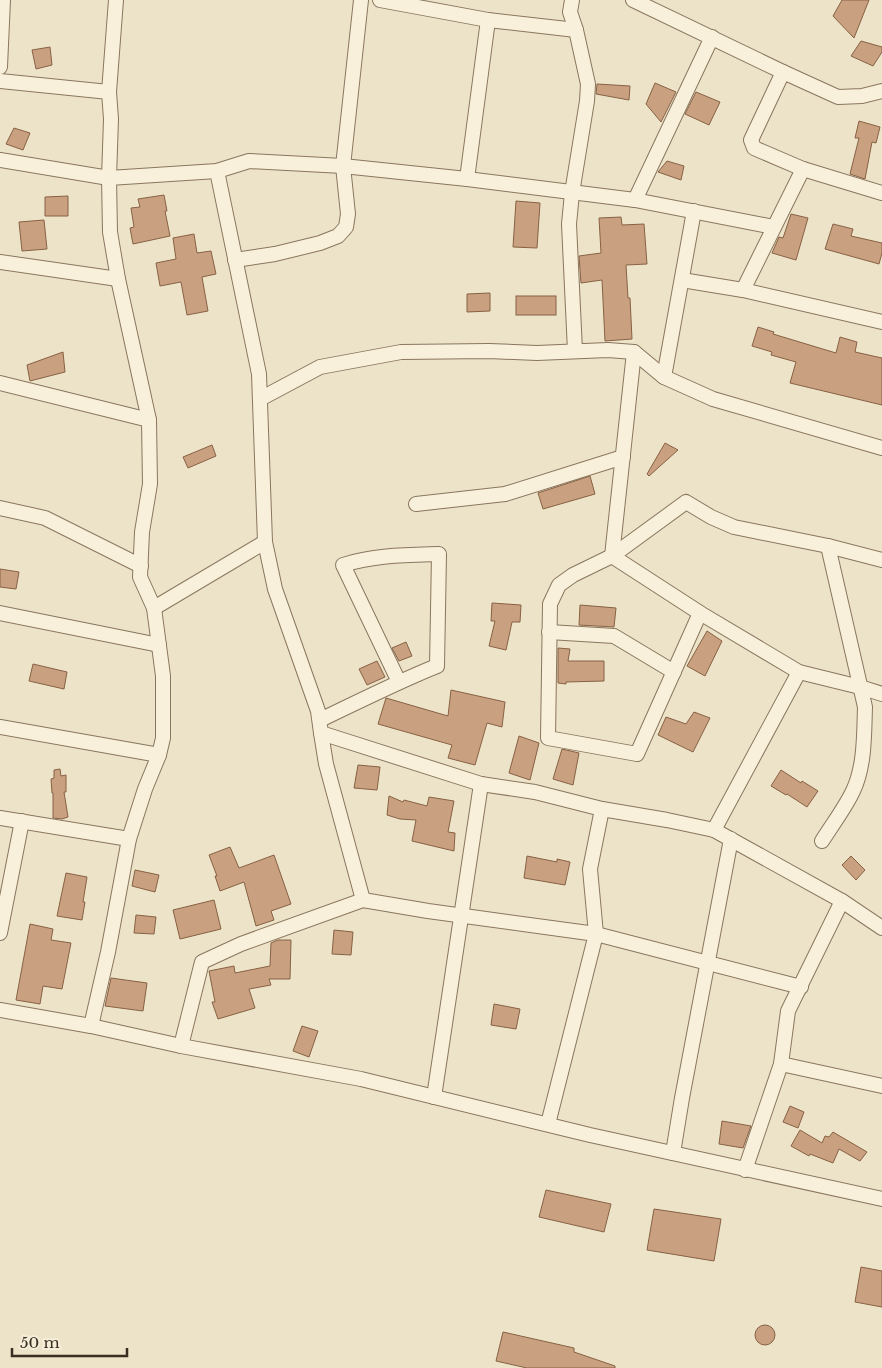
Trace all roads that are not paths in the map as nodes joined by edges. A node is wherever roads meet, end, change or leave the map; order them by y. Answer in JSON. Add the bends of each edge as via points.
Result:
{"nodes":[{"id":1,"x":3,"y":0,"type":"edge"},
{"id":2,"x":116,"y":0,"type":"edge"},
{"id":3,"x":362,"y":0,"type":"edge"},
{"id":4,"x":380,"y":0,"type":"edge"},
{"id":5,"x":572,"y":0,"type":"edge"},
{"id":6,"x":634,"y":0,"type":"edge"},
{"id":7,"x":488,"y":20,"type":"junction"},
{"id":8,"x":576,"y":30,"type":"junction"},
{"id":9,"x":712,"y":37,"type":"junction"},
{"id":10,"x":0,"y":66,"type":"edge"},
{"id":11,"x":782,"y":72,"type":"junction"},
{"id":12,"x":0,"y":81,"type":"edge"},
{"id":13,"x":882,"y":91,"type":"edge"},
{"id":14,"x":109,"y":92,"type":"junction"},
{"id":15,"x":0,"y":160,"type":"edge"},
{"id":16,"x":343,"y":166,"type":"junction"},
{"id":17,"x":803,"y":169,"type":"junction"},
{"id":18,"x":217,"y":171,"type":"junction"},
{"id":19,"x":109,"y":178,"type":"junction"},
{"id":20,"x":468,"y":179,"type":"junction"},
{"id":21,"x":572,"y":193,"type":"junction"},
{"id":22,"x":882,"y":193,"type":"edge"},
{"id":23,"x":635,"y":200,"type":"junction"},
{"id":24,"x":694,"y":211,"type":"junction"},
{"id":25,"x":774,"y":227,"type":"junction"},
{"id":26,"x":235,"y":260,"type":"junction"},
{"id":27,"x":0,"y":262,"type":"edge"},
{"id":28,"x":118,"y":280,"type":"junction"},
{"id":29,"x":682,"y":280,"type":"junction"},
{"id":30,"x":743,"y":290,"type":"junction"},
{"id":31,"x":882,"y":322,"type":"edge"},
{"id":32,"x":575,"y":352,"type":"junction"},
{"id":33,"x":634,"y":352,"type":"junction"},
{"id":34,"x":664,"y":377,"type":"junction"},
{"id":35,"x":1,"y":387,"type":"edge"},
{"id":36,"x":260,"y":399,"type":"junction"},
{"id":37,"x":149,"y":420,"type":"junction"},
{"id":38,"x":882,"y":448,"type":"edge"},
{"id":39,"x":623,"y":457,"type":"junction"},
{"id":40,"x":416,"y":504,"type":"dead end"},
{"id":41,"x":0,"y":508,"type":"edge"},
{"id":42,"x":265,"y":542,"type":"junction"},
{"id":43,"x":828,"y":546,"type":"junction"},
{"id":44,"x":612,"y":556,"type":"junction"},
{"id":45,"x":882,"y":560,"type":"edge"},
{"id":46,"x":141,"y":566,"type":"junction"},
{"id":47,"x":154,"y":608,"type":"junction"},
{"id":48,"x":0,"y":613,"type":"edge"},
{"id":49,"x":700,"y":613,"type":"junction"},
{"id":50,"x":549,"y":632,"type":"junction"},
{"id":51,"x":159,"y":645,"type":"junction"},
{"id":52,"x":674,"y":672,"type":"junction"},
{"id":53,"x":799,"y":672,"type":"junction"},
{"id":54,"x":398,"y":682,"type":"junction"},
{"id":55,"x":860,"y":687,"type":"junction"},
{"id":56,"x":882,"y":694,"type":"edge"},
{"id":57,"x":0,"y":727,"type":"edge"},
{"id":58,"x":320,"y":727,"type":"junction"},
{"id":59,"x":159,"y":755,"type":"junction"},
{"id":60,"x":481,"y":784,"type":"junction"},
{"id":61,"x":602,"y":810,"type":"junction"},
{"id":62,"x":0,"y":818,"type":"edge"},
{"id":63,"x":22,"y":821,"type":"junction"},
{"id":64,"x":714,"y":830,"type":"junction"},
{"id":65,"x":129,"y":839,"type":"junction"},
{"id":66,"x":731,"y":839,"type":"junction"},
{"id":67,"x":822,"y":841,"type":"dead end"},
{"id":68,"x":363,"y":900,"type":"junction"},
{"id":69,"x":842,"y":901,"type":"junction"},
{"id":70,"x":462,"y":916,"type":"junction"},
{"id":71,"x":882,"y":928,"type":"edge"},
{"id":72,"x":0,"y":933,"type":"edge"},
{"id":73,"x":596,"y":934,"type":"junction"},
{"id":74,"x":708,"y":963,"type":"junction"},
{"id":75,"x":801,"y":987,"type":"junction"},
{"id":76,"x":0,"y":1010,"type":"edge"},
{"id":77,"x":90,"y":1026,"type":"junction"},
{"id":78,"x":181,"y":1046,"type":"junction"},
{"id":79,"x":780,"y":1064,"type":"junction"},
{"id":80,"x":882,"y":1086,"type":"edge"},
{"id":81,"x":434,"y":1096,"type":"junction"},
{"id":82,"x":548,"y":1124,"type":"junction"},
{"id":83,"x":673,"y":1153,"type":"junction"},
{"id":84,"x":745,"y":1170,"type":"junction"},
{"id":85,"x":882,"y":1198,"type":"edge"}],
"edges":[{"from":1,"to":10,"type":"street"},
{"from":2,"to":14,"type":"street"},
{"from":3,"to":16,"type":"street"},
{"from":4,"to":7,"type":"street"},
{"from":5,"to":8,"type":"street","via":[[570,12]]},
{"from":6,"to":9,"type":"street"},
{"from":7,"to":8,"type":"street"},
{"from":7,"to":20,"type":"street"},
{"from":8,"to":21,"type":"street","via":[[588,84]]},
{"from":9,"to":11,"type":"street"},
{"from":9,"to":23,"type":"street"},
{"from":11,"to":13,"type":"street","via":[[838,97]]},
{"from":11,"to":17,"type":"street","via":[[751,140],[754,148]]},
{"from":12,"to":14,"type":"street"},
{"from":14,"to":19,"type":"street","via":[[112,119]]},
{"from":15,"to":19,"type":"street"},
{"from":16,"to":18,"type":"street","via":[[249,161]]},
{"from":16,"to":20,"type":"street"},
{"from":16,"to":26,"type":"street","via":[[348,214],[346,227],[338,236],[284,252]]},
{"from":17,"to":22,"type":"street"},
{"from":17,"to":25,"type":"street"},
{"from":18,"to":19,"type":"street"},
{"from":18,"to":26,"type":"street"},
{"from":19,"to":28,"type":"street","via":[[110,232]]},
{"from":20,"to":21,"type":"street"},
{"from":21,"to":23,"type":"street"},
{"from":21,"to":32,"type":"street","via":[[569,224]]},
{"from":23,"to":24,"type":"street"},
{"from":24,"to":25,"type":"street"},
{"from":24,"to":29,"type":"street"},
{"from":25,"to":30,"type":"street"},
{"from":26,"to":36,"type":"street","via":[[259,374]]},
{"from":27,"to":28,"type":"street"},
{"from":28,"to":37,"type":"street"},
{"from":29,"to":30,"type":"street"},
{"from":29,"to":34,"type":"street"},
{"from":30,"to":31,"type":"street"},
{"from":32,"to":33,"type":"street"},
{"from":32,"to":36,"type":"street","via":[[401,352],[320,367]]},
{"from":33,"to":34,"type":"street"},
{"from":33,"to":39,"type":"street"},
{"from":34,"to":38,"type":"street","via":[[713,399]]},
{"from":35,"to":37,"type":"street"},
{"from":36,"to":42,"type":"street"},
{"from":37,"to":46,"type":"street","via":[[150,484],[142,532]]},
{"from":39,"to":40,"type":"street","via":[[505,494]]},
{"from":39,"to":44,"type":"street"},
{"from":41,"to":46,"type":"street","via":[[46,518]]},
{"from":42,"to":47,"type":"street"},
{"from":42,"to":58,"type":"street","via":[[276,589],[318,711]]},
{"from":43,"to":44,"type":"street","via":[[734,527],[686,502]]},
{"from":43,"to":45,"type":"street"},
{"from":43,"to":55,"type":"street"},
{"from":44,"to":49,"type":"street"},
{"from":44,"to":50,"type":"street","via":[[573,575],[559,586],[550,604]]},
{"from":46,"to":47,"type":"street","via":[[140,577]]},
{"from":47,"to":51,"type":"street"},
{"from":48,"to":51,"type":"street"},
{"from":49,"to":52,"type":"street"},
{"from":49,"to":53,"type":"street"},
{"from":50,"to":52,"type":"street","via":[[614,636]]},
{"from":50,"to":52,"type":"street","via":[[548,738],[637,754]]},
{"from":51,"to":59,"type":"street","via":[[164,676],[163,738]]},
{"from":53,"to":55,"type":"street"},
{"from":53,"to":64,"type":"street"},
{"from":54,"to":54,"type":"street","via":[[437,666],[439,554],[395,555],[344,565]]},
{"from":54,"to":58,"type":"street"},
{"from":55,"to":56,"type":"street"},
{"from":55,"to":67,"type":"street","via":[[865,707],[864,732],[854,790]]},
{"from":57,"to":59,"type":"street"},
{"from":58,"to":60,"type":"street"},
{"from":58,"to":68,"type":"street","via":[[326,764]]},
{"from":59,"to":65,"type":"street"},
{"from":60,"to":61,"type":"street","via":[[536,792]]},
{"from":60,"to":70,"type":"street"},
{"from":61,"to":64,"type":"street"},
{"from":61,"to":73,"type":"street","via":[[590,869]]},
{"from":62,"to":63,"type":"street"},
{"from":63,"to":65,"type":"street"},
{"from":63,"to":72,"type":"street"},
{"from":64,"to":66,"type":"street"},
{"from":65,"to":77,"type":"street","via":[[108,952]]},
{"from":66,"to":69,"type":"street"},
{"from":66,"to":74,"type":"street"},
{"from":68,"to":70,"type":"street"},
{"from":68,"to":78,"type":"street","via":[[241,944],[202,962]]},
{"from":69,"to":71,"type":"street"},
{"from":69,"to":75,"type":"street"},
{"from":70,"to":73,"type":"street"},
{"from":70,"to":81,"type":"street"},
{"from":73,"to":74,"type":"street"},
{"from":73,"to":82,"type":"street"},
{"from":74,"to":75,"type":"street"},
{"from":74,"to":83,"type":"street"},
{"from":75,"to":79,"type":"street","via":[[788,1011]]},
{"from":76,"to":77,"type":"street"},
{"from":77,"to":78,"type":"street"},
{"from":78,"to":81,"type":"street","via":[[361,1079]]},
{"from":79,"to":80,"type":"street"},
{"from":79,"to":84,"type":"street"},
{"from":81,"to":82,"type":"street"},
{"from":82,"to":83,"type":"street"},
{"from":83,"to":84,"type":"street"},
{"from":84,"to":85,"type":"street"}]}
